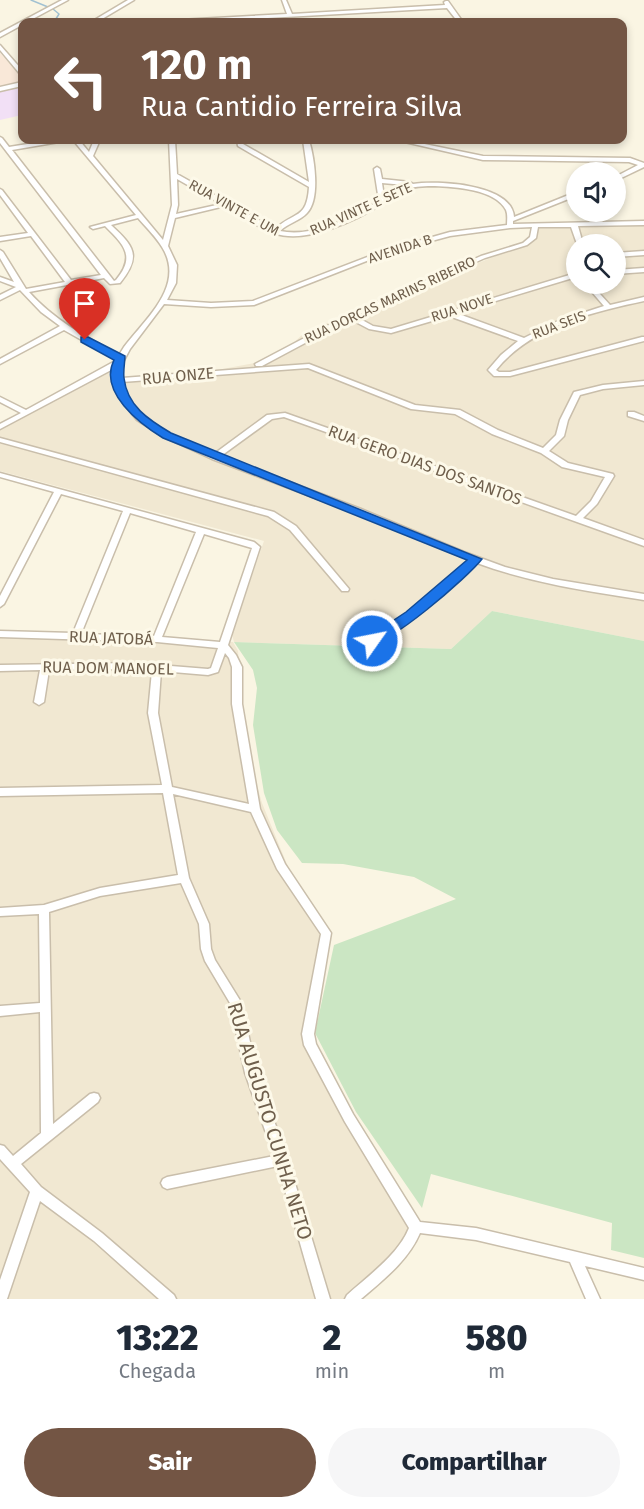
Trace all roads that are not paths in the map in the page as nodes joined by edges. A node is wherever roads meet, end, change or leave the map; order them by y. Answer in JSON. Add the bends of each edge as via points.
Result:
{"nodes":[{"id":1,"x":66,"y":0,"type":"edge"},
{"id":2,"x":132,"y":0,"type":"edge"},
{"id":3,"x":284,"y":0,"type":"edge"},
{"id":4,"x":447,"y":3,"type":"edge"},
{"id":5,"x":290,"y":15,"type":"junction"},
{"id":6,"x":32,"y":18,"type":"edge"},
{"id":7,"x":101,"y":18,"type":"edge"},
{"id":8,"x":243,"y":18,"type":"edge"},
{"id":9,"x":457,"y":18,"type":"edge"},
{"id":10,"x":18,"y":26,"type":"edge"},
{"id":11,"x":0,"y":35,"type":"edge"},
{"id":12,"x":0,"y":47,"type":"edge"},
{"id":13,"x":18,"y":66,"type":"edge"},
{"id":14,"x":18,"y":85,"type":"edge"},
{"id":15,"x":0,"y":89,"type":"edge"},
{"id":16,"x":1,"y":140,"type":"edge"},
{"id":17,"x":36,"y":144,"type":"edge"},
{"id":18,"x":80,"y":144,"type":"edge"},
{"id":19,"x":95,"y":144,"type":"edge"},
{"id":20,"x":172,"y":144,"type":"edge"},
{"id":21,"x":240,"y":144,"type":"edge"},
{"id":22,"x":307,"y":144,"type":"edge"},
{"id":23,"x":418,"y":144,"type":"edge"},
{"id":24,"x":8,"y":149,"type":"junction"},
{"id":25,"x":90,"y":156,"type":"junction"},
{"id":26,"x":377,"y":169,"type":"dead end"},
{"id":27,"x":626,"y":174,"type":"edge"},
{"id":28,"x":174,"y":175,"type":"junction"},
{"id":29,"x":379,"y":181,"type":"junction"},
{"id":30,"x":310,"y":184,"type":"junction"},
{"id":31,"x":418,"y":184,"type":"junction"},
{"id":32,"x":0,"y":191,"type":"edge"},
{"id":33,"x":566,"y":199,"type":"edge"},
{"id":34,"x":382,"y":202,"type":"junction"},
{"id":35,"x":227,"y":204,"type":"junction"},
{"id":36,"x":140,"y":216,"type":"junction"},
{"id":37,"x":173,"y":217,"type":"junction"},
{"id":38,"x":512,"y":223,"type":"junction"},
{"id":39,"x":644,"y":223,"type":"edge"},
{"id":40,"x":106,"y":224,"type":"junction"},
{"id":41,"x":574,"y":225,"type":"junction"},
{"id":42,"x":535,"y":226,"type":"junction"},
{"id":43,"x":93,"y":227,"type":"dead end"},
{"id":44,"x":276,"y":232,"type":"junction"},
{"id":45,"x":32,"y":234,"type":"junction"},
{"id":46,"x":577,"y":234,"type":"edge"},
{"id":47,"x":296,"y":237,"type":"joint"},
{"id":48,"x":0,"y":239,"type":"edge"},
{"id":49,"x":165,"y":246,"type":"junction"},
{"id":50,"x":0,"y":252,"type":"edge"},
{"id":51,"x":644,"y":253,"type":"edge"},
{"id":52,"x":626,"y":254,"type":"edge"},
{"id":53,"x":644,"y":270,"type":"edge"},
{"id":54,"x":626,"y":272,"type":"edge"},
{"id":55,"x":105,"y":276,"type":"junction"},
{"id":56,"x":566,"y":278,"type":"edge"},
{"id":57,"x":0,"y":279,"type":"edge"},
{"id":58,"x":70,"y":284,"type":"junction"},
{"id":59,"x":22,"y":288,"type":"junction"},
{"id":60,"x":597,"y":294,"type":"edge"},
{"id":61,"x":0,"y":298,"type":"edge"},
{"id":62,"x":644,"y":299,"type":"edge"},
{"id":63,"x":163,"y":302,"type":"junction"},
{"id":64,"x":608,"y":307,"type":"junction"},
{"id":65,"x":448,"y":312,"type":"junction"},
{"id":66,"x":350,"y":316,"type":"junction"},
{"id":67,"x":64,"y":327,"type":"junction"},
{"id":68,"x":643,"y":338,"type":"edge"},
{"id":69,"x":522,"y":340,"type":"junction"},
{"id":70,"x":119,"y":361,"type":"junction"},
{"id":71,"x":0,"y":362,"type":"edge"},
{"id":72,"x":238,"y":370,"type":"junction"},
{"id":73,"x":118,"y":380,"type":"junction"},
{"id":74,"x":644,"y":383,"type":"edge"},
{"id":75,"x":0,"y":399,"type":"edge"},
{"id":76,"x":27,"y":412,"type":"junction"},
{"id":77,"x":632,"y":414,"type":"dead end"},
{"id":78,"x":644,"y":418,"type":"edge"},
{"id":79,"x":0,"y":427,"type":"edge"},
{"id":80,"x":0,"y":440,"type":"edge"},
{"id":81,"x":544,"y":452,"type":"junction"},
{"id":82,"x":215,"y":457,"type":"junction"},
{"id":83,"x":0,"y":476,"type":"edge"},
{"id":84,"x":58,"y":492,"type":"junction"},
{"id":85,"x":127,"y":510,"type":"junction"},
{"id":86,"x":577,"y":520,"type":"junction"},
{"id":87,"x":201,"y":530,"type":"junction"},
{"id":88,"x":643,"y":540,"type":"edge"},
{"id":89,"x":476,"y":559,"type":"junction"},
{"id":90,"x":345,"y":589,"type":"dead end"},
{"id":91,"x":644,"y":597,"type":"edge"},
{"id":92,"x":0,"y":604,"type":"edge"},
{"id":93,"x":0,"y":634,"type":"edge"},
{"id":94,"x":76,"y":636,"type":"junction"},
{"id":95,"x":157,"y":639,"type":"junction"},
{"id":96,"x":372,"y":641,"type":"dead end"},
{"id":97,"x":223,"y":645,"type":"junction"},
{"id":98,"x":45,"y":667,"type":"junction"},
{"id":99,"x":0,"y":668,"type":"edge"},
{"id":100,"x":157,"y":668,"type":"junction"},
{"id":101,"x":39,"y":702,"type":"dead end"},
{"id":102,"x":165,"y":789,"type":"junction"},
{"id":103,"x":0,"y":792,"type":"edge"},
{"id":104,"x":255,"y":809,"type":"junction"},
{"id":105,"x":184,"y":878,"type":"junction"},
{"id":106,"x":44,"y":909,"type":"junction"},
{"id":107,"x":0,"y":912,"type":"edge"},
{"id":108,"x":45,"y":1008,"type":"junction"},
{"id":109,"x":0,"y":1011,"type":"edge"},
{"id":110,"x":94,"y":1098,"type":"dead end"},
{"id":111,"x":47,"y":1136,"type":"junction"},
{"id":112,"x":0,"y":1150,"type":"edge"},
{"id":113,"x":282,"y":1160,"type":"junction"},
{"id":114,"x":13,"y":1163,"type":"junction"},
{"id":115,"x":167,"y":1183,"type":"dead end"},
{"id":116,"x":37,"y":1191,"type":"junction"},
{"id":117,"x":416,"y":1227,"type":"junction"},
{"id":118,"x":575,"y":1258,"type":"junction"},
{"id":119,"x":644,"y":1274,"type":"edge"},
{"id":120,"x":0,"y":1299,"type":"edge"},
{"id":121,"x":169,"y":1299,"type":"edge"},
{"id":122,"x":323,"y":1299,"type":"edge"},
{"id":123,"x":352,"y":1299,"type":"edge"},
{"id":124,"x":593,"y":1299,"type":"edge"}],
"edges":[{"from":1,"to":6,"type":"street"},
{"from":2,"to":7,"type":"street"},
{"from":3,"to":5,"type":"street"},
{"from":4,"to":5,"type":"street"},
{"from":4,"to":9,"type":"street"},
{"from":5,"to":8,"type":"street"},
{"from":10,"to":11,"type":"street"},
{"from":12,"to":13,"type":"street"},
{"from":14,"to":15,"type":"street"},
{"from":16,"to":24,"type":"street"},
{"from":17,"to":24,"type":"street"},
{"from":18,"to":25,"type":"street"},
{"from":19,"to":25,"type":"street"},
{"from":20,"to":28,"type":"street"},
{"from":21,"to":30,"type":"street"},
{"from":22,"to":30,"type":"street"},
{"from":23,"to":27,"type":"street","via":[[483,158],[641,163],[641,168]]},
{"from":24,"to":55,"type":"street"},
{"from":25,"to":36,"type":"street"},
{"from":26,"to":29,"type":"street"},
{"from":28,"to":35,"type":"street","name":"RUA VINTE E UM"},
{"from":28,"to":37,"type":"street"},
{"from":29,"to":31,"type":"street"},
{"from":29,"to":34,"type":"street"},
{"from":30,"to":44,"type":"street","via":[[309,208]]},
{"from":31,"to":34,"type":"street","name":"RUA VINTE E SETE","via":[[400,189]]},
{"from":31,"to":38,"type":"street","name":"RUA VINTE E SETE","via":[[460,185],[482,191],[509,207]]},
{"from":32,"to":45,"type":"street"},
{"from":33,"to":38,"type":"street"},
{"from":34,"to":47,"type":"street","name":"RUA VINTE E SETE"},
{"from":35,"to":37,"type":"street"},
{"from":35,"to":44,"type":"street","name":"RUA VINTE E UM"},
{"from":36,"to":40,"type":"street"},
{"from":36,"to":49,"type":"street"},
{"from":37,"to":49,"type":"street"},
{"from":38,"to":42,"type":"street","name":"AVENIDA B"},
{"from":38,"to":63,"type":"street","name":"AVENIDA B","via":[[411,244],[254,303]]},
{"from":39,"to":41,"type":"street","name":"AVENIDA B"},
{"from":40,"to":43,"type":"street"},
{"from":40,"to":55,"type":"street","via":[[128,245],[131,254],[120,281],[115,283]]},
{"from":41,"to":42,"type":"street","name":"AVENIDA B"},
{"from":41,"to":46,"type":"street"},
{"from":42,"to":66,"type":"street","name":"RUA DORCAS MARINS RIBEIRO","via":[[533,238],[525,244],[483,257]]},
{"from":44,"to":47,"type":"street","name":"RUA VINTE E UM"},
{"from":45,"to":48,"type":"street"},
{"from":45,"to":58,"type":"street"},
{"from":49,"to":63,"type":"street","via":[[174,265]]},
{"from":50,"to":59,"type":"street"},
{"from":51,"to":52,"type":"street"},
{"from":53,"to":54,"type":"street"},
{"from":55,"to":58,"type":"street"},
{"from":56,"to":65,"type":"street","name":"RUA NOVE"},
{"from":57,"to":59,"type":"street"},
{"from":58,"to":59,"type":"street"},
{"from":59,"to":61,"type":"street"},
{"from":59,"to":67,"type":"street"},
{"from":60,"to":64,"type":"street"},
{"from":62,"to":64,"type":"street","name":"RUA SEIS"},
{"from":63,"to":70,"type":"street"},
{"from":64,"to":69,"type":"street","name":"RUA SEIS"},
{"from":65,"to":66,"type":"street","name":"RUA NOVE","via":[[384,331]]},
{"from":65,"to":69,"type":"street"},
{"from":66,"to":72,"type":"street","name":"RUA DORCAS MARINS RIBEIRO","via":[[311,334],[273,359]]},
{"from":67,"to":70,"type":"street"},
{"from":67,"to":71,"type":"street"},
{"from":68,"to":69,"type":"street","name":"RUA SEIS","via":[[510,374],[492,370]]},
{"from":70,"to":73,"type":"street"},
{"from":70,"to":76,"type":"street"},
{"from":72,"to":73,"type":"street","name":"RUA ONZE"},
{"from":72,"to":81,"type":"street","via":[[309,366],[414,406],[457,412]]},
{"from":73,"to":82,"type":"street","via":[[128,406],[145,423]]},
{"from":74,"to":81,"type":"street","via":[[577,394],[560,436]]},
{"from":75,"to":76,"type":"street"},
{"from":76,"to":79,"type":"street"},
{"from":77,"to":78,"type":"street"},
{"from":80,"to":90,"type":"street","via":[[271,514],[293,528]]},
{"from":81,"to":86,"type":"street","via":[[565,465],[610,476]]},
{"from":82,"to":86,"type":"street","name":"RUA GERO DIAS DOS SANTOS","via":[[270,417],[285,415]]},
{"from":82,"to":89,"type":"street"},
{"from":83,"to":84,"type":"street"},
{"from":84,"to":85,"type":"street"},
{"from":84,"to":92,"type":"street"},
{"from":85,"to":87,"type":"street"},
{"from":85,"to":94,"type":"street"},
{"from":86,"to":88,"type":"street","name":"RUA GERO DIAS DOS SANTOS"},
{"from":87,"to":95,"type":"street"},
{"from":87,"to":97,"type":"street","via":[[256,547]]},
{"from":89,"to":91,"type":"street","via":[[526,576]]},
{"from":89,"to":96,"type":"street","via":[[411,615]]},
{"from":93,"to":94,"type":"street","name":"RUA JATOBÁ"},
{"from":94,"to":95,"type":"street","name":"RUA JATOBÁ"},
{"from":95,"to":97,"type":"street","name":"RUA JATOBÁ"},
{"from":97,"to":100,"type":"street","name":"RUA DOM MANOEL","via":[[215,670]]},
{"from":97,"to":104,"type":"street","via":[[237,666],[237,704]]},
{"from":98,"to":99,"type":"street","name":"RUA DOM MANOEL"},
{"from":98,"to":100,"type":"street","name":"RUA DOM MANOEL"},
{"from":98,"to":101,"type":"street"},
{"from":100,"to":102,"type":"street","name":"RUA AUGUSTO CUNHA NETO","via":[[153,713]]},
{"from":102,"to":103,"type":"street"},
{"from":102,"to":104,"type":"street"},
{"from":102,"to":105,"type":"street","name":"RUA AUGUSTO CUNHA NETO"},
{"from":104,"to":117,"type":"street","via":[[286,874],[326,933],[308,1034],[310,1045],[349,1118]]},
{"from":105,"to":106,"type":"street","via":[[100,892]]},
{"from":105,"to":113,"type":"street","name":"RUA AUGUSTO CUNHA NETO","via":[[204,924],[210,961],[235,1002],[251,1073]]},
{"from":106,"to":107,"type":"street"},
{"from":106,"to":108,"type":"street"},
{"from":108,"to":109,"type":"street"},
{"from":108,"to":111,"type":"street"},
{"from":110,"to":111,"type":"street"},
{"from":111,"to":114,"type":"street"},
{"from":112,"to":114,"type":"street"},
{"from":113,"to":115,"type":"street"},
{"from":113,"to":122,"type":"street","name":"RUA AUGUSTO CUNHA NETO"},
{"from":114,"to":116,"type":"street"},
{"from":116,"to":120,"type":"street"},
{"from":116,"to":121,"type":"street","via":[[98,1237]]},
{"from":117,"to":118,"type":"street","via":[[476,1234]]},
{"from":117,"to":123,"type":"street","via":[[385,1268]]},
{"from":118,"to":119,"type":"street"},
{"from":118,"to":124,"type":"street"}]}
